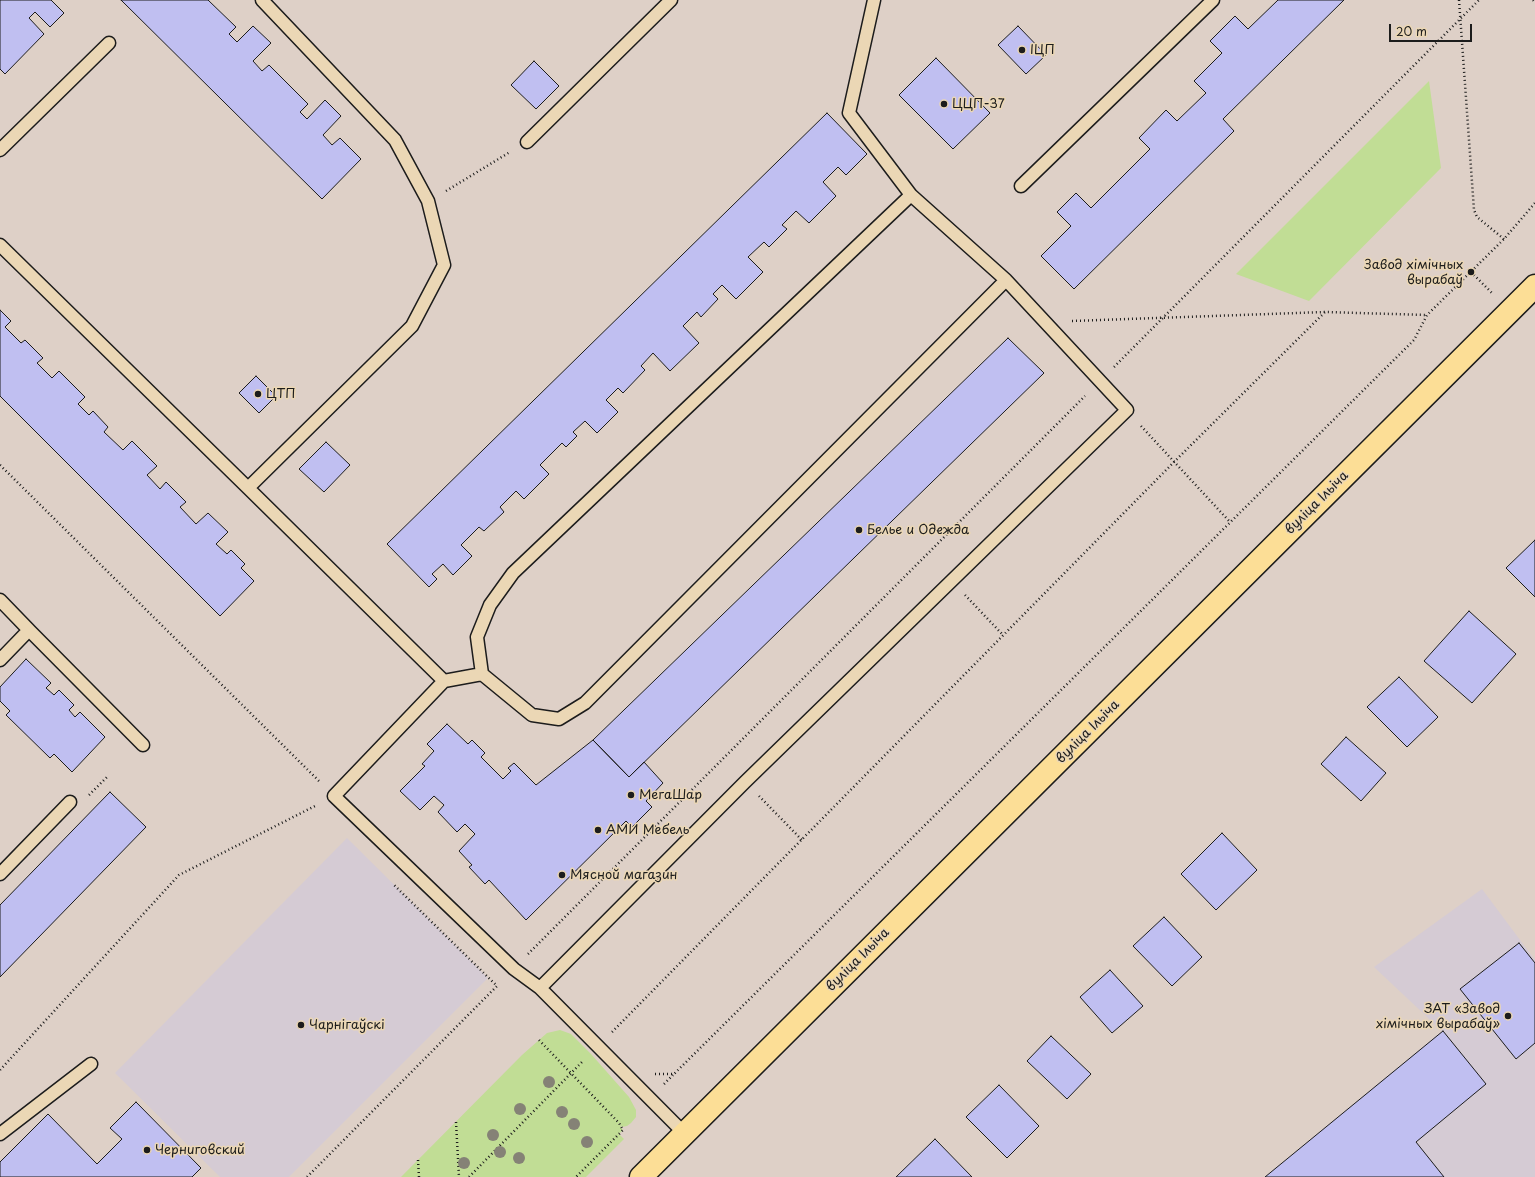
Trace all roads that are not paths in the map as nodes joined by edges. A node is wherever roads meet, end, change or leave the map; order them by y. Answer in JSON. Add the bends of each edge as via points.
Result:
{"nodes":[{"id":1,"x":262,"y":0,"type":"edge"},
{"id":2,"x":671,"y":0,"type":"edge"},
{"id":3,"x":874,"y":0,"type":"edge"},
{"id":4,"x":1213,"y":0,"type":"edge"},
{"id":5,"x":109,"y":43,"type":"dead end"},
{"id":6,"x":527,"y":142,"type":"road end"},
{"id":7,"x":0,"y":150,"type":"edge"},
{"id":8,"x":1021,"y":186,"type":"dead end"},
{"id":9,"x":911,"y":195,"type":"junction"},
{"id":10,"x":0,"y":245,"type":"edge"},
{"id":11,"x":1006,"y":280,"type":"junction"},
{"id":12,"x":1535,"y":286,"type":"edge"},
{"id":13,"x":248,"y":488,"type":"junction"},
{"id":14,"x":0,"y":600,"type":"edge"},
{"id":15,"x":29,"y":630,"type":"junction"},
{"id":16,"x":0,"y":660,"type":"edge"},
{"id":17,"x":482,"y":674,"type":"junction"},
{"id":18,"x":444,"y":681,"type":"junction"},
{"id":19,"x":142,"y":745,"type":"dead end"},
{"id":20,"x":70,"y":802,"type":"dead end"},
{"id":21,"x":0,"y":874,"type":"edge"},
{"id":22,"x":540,"y":988,"type":"junction"},
{"id":23,"x":90,"y":1064,"type":"dead end"},
{"id":24,"x":684,"y":1133,"type":"junction"},
{"id":25,"x":0,"y":1134,"type":"edge"},
{"id":26,"x":648,"y":1174,"type":"edge"}],
"edges":[{"from":1,"to":13,"type":"lane","via":[[395,140],[428,201],[444,265],[412,326]]},
{"from":2,"to":6,"type":"lane"},
{"from":3,"to":9,"type":"lane","via":[[849,113]]},
{"from":4,"to":8,"type":"lane"},
{"from":5,"to":7,"type":"lane"},
{"from":9,"to":11,"type":"lane"},
{"from":9,"to":17,"type":"lane","via":[[513,573],[490,604],[477,637]]},
{"from":10,"to":13,"type":"lane"},
{"from":11,"to":17,"type":"lane","via":[[584,703],[558,719],[532,715]]},
{"from":11,"to":22,"type":"lane","via":[[1127,410],[745,782]]},
{"from":12,"to":24,"type":"main road","name":"вуліца Ільіча"},
{"from":13,"to":18,"type":"lane"},
{"from":14,"to":15,"type":"lane"},
{"from":15,"to":16,"type":"lane"},
{"from":15,"to":19,"type":"lane"},
{"from":17,"to":18,"type":"lane"},
{"from":18,"to":22,"type":"lane","via":[[334,796],[514,969]]},
{"from":20,"to":21,"type":"lane"},
{"from":22,"to":24,"type":"lane"},
{"from":23,"to":25,"type":"lane"},
{"from":24,"to":26,"type":"main road","name":"вуліца Ільіча"}]}
